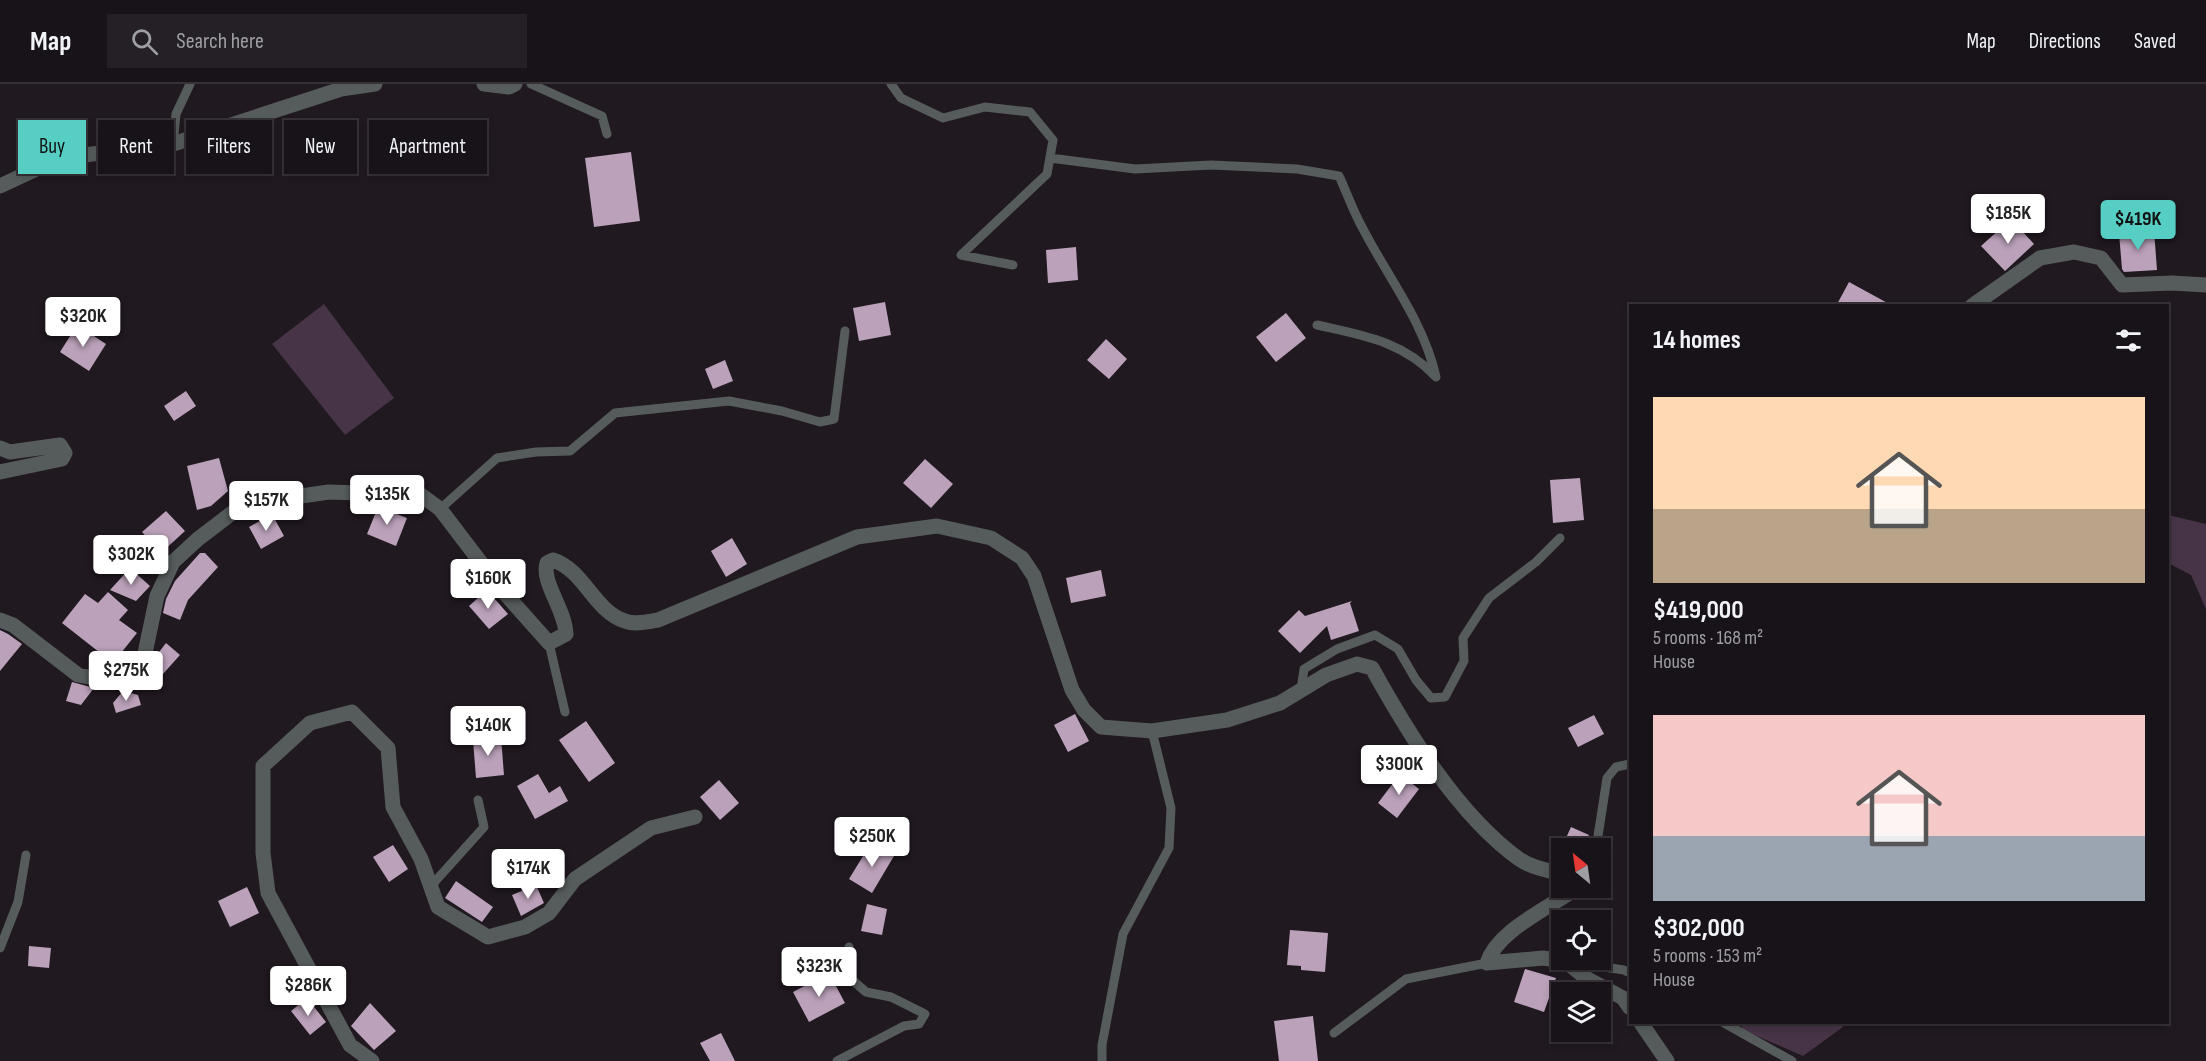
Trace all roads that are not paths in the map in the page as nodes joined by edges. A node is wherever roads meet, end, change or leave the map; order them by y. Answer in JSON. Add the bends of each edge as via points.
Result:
{"nodes":[{"id":1,"x":190,"y":84,"type":"edge"},
{"id":2,"x":375,"y":84,"type":"edge"},
{"id":3,"x":484,"y":84,"type":"edge"},
{"id":4,"x":515,"y":84,"type":"edge"},
{"id":5,"x":531,"y":84,"type":"edge"},
{"id":6,"x":891,"y":84,"type":"edge"},
{"id":7,"x":174,"y":134,"type":"edge"},
{"id":8,"x":607,"y":134,"type":"dead end"},
{"id":9,"x":174,"y":144,"type":"edge"},
{"id":10,"x":98,"y":153,"type":"edge"},
{"id":11,"x":1050,"y":158,"type":"junction"},
{"id":12,"x":0,"y":186,"type":"edge"},
{"id":13,"x":1013,"y":265,"type":"dead end"},
{"id":14,"x":2206,"y":285,"type":"edge"},
{"id":15,"x":1975,"y":304,"type":"edge"},
{"id":16,"x":1317,"y":325,"type":"dead end"},
{"id":17,"x":845,"y":331,"type":"dead end"},
{"id":18,"x":0,"y":448,"type":"edge"},
{"id":19,"x":0,"y":472,"type":"edge"},
{"id":20,"x":440,"y":509,"type":"junction"},
{"id":21,"x":1560,"y":538,"type":"dead end"},
{"id":22,"x":0,"y":620,"type":"edge"},
{"id":23,"x":549,"y":643,"type":"junction"},
{"id":24,"x":1301,"y":690,"type":"junction"},
{"id":25,"x":566,"y":712,"type":"dead end"},
{"id":26,"x":1152,"y":730,"type":"junction"},
{"id":27,"x":1629,"y":764,"type":"edge"},
{"id":28,"x":478,"y":800,"type":"dead end"},
{"id":29,"x":694,"y":817,"type":"dead end"},
{"id":30,"x":1598,"y":838,"type":"edge"},
{"id":31,"x":26,"y":855,"type":"dead end"},
{"id":32,"x":1551,"y":872,"type":"edge"},
{"id":33,"x":431,"y":886,"type":"junction"},
{"id":34,"x":1561,"y":898,"type":"edge"},
{"id":35,"x":849,"y":947,"type":"dead end"},
{"id":36,"x":0,"y":948,"type":"edge"},
{"id":37,"x":1551,"y":959,"type":"edge"},
{"id":38,"x":1487,"y":963,"type":"junction"},
{"id":39,"x":1611,"y":968,"type":"edge"},
{"id":40,"x":1576,"y":970,"type":"edge"},
{"id":41,"x":1629,"y":972,"type":"edge"},
{"id":42,"x":1629,"y":1007,"type":"edge"},
{"id":43,"x":1642,"y":1024,"type":"edge"},
{"id":44,"x":1726,"y":1024,"type":"edge"},
{"id":45,"x":1334,"y":1033,"type":"dead end"},
{"id":46,"x":372,"y":1061,"type":"edge"},
{"id":47,"x":837,"y":1061,"type":"edge"},
{"id":48,"x":1102,"y":1061,"type":"edge"},
{"id":49,"x":1667,"y":1061,"type":"edge"},
{"id":50,"x":1792,"y":1061,"type":"edge"}],
"edges":[{"from":1,"to":7,"type":"lane","via":[[176,114]]},
{"from":2,"to":9,"type":"street","via":[[341,89]]},
{"from":3,"to":4,"type":"street"},
{"from":5,"to":8,"type":"lane","via":[[602,116]]},
{"from":6,"to":11,"type":"lane","via":[[901,98],[943,118],[985,107],[1030,112],[1053,140]]},
{"from":10,"to":12,"type":"street","via":[[60,158]]},
{"from":11,"to":13,"type":"lane","via":[[1047,174],[961,255]]},
{"from":11,"to":16,"type":"lane","via":[[1135,169],[1211,165],[1297,169],[1339,176],[1362,228],[1401,294],[1432,359],[1436,377],[1424,363],[1378,338]]},
{"from":14,"to":15,"type":"street","via":[[2122,285],[2101,258],[2074,252],[2040,258]]},
{"from":17,"to":20,"type":"lane","via":[[834,419],[820,422],[729,401],[615,413],[570,451],[497,458]]},
{"from":18,"to":19,"type":"street","via":[[10,452],[60,445],[65,453],[62,459]]},
{"from":20,"to":22,"type":"street","via":[[421,495],[329,492],[259,502],[232,513],[173,562],[156,596],[144,658],[127,675],[105,680],[78,675],[13,625]]},
{"from":20,"to":23,"type":"street","via":[[501,589]]},
{"from":21,"to":24,"type":"lane","via":[[1489,598],[1463,638],[1464,661],[1445,697],[1431,698],[1398,649],[1375,635],[1337,649],[1304,669]]},
{"from":23,"to":25,"type":"lane"},
{"from":23,"to":26,"type":"street","via":[[566,634],[561,608],[545,570],[553,560],[563,563],[623,621],[637,623],[658,620],[857,537],[937,526],[991,538],[1022,558],[1034,576],[1072,690],[1084,710],[1101,727]]},
{"from":24,"to":26,"type":"street","via":[[1280,703],[1227,720]]},
{"from":24,"to":32,"type":"street","via":[[1326,675],[1357,664],[1372,668],[1413,739],[1447,786],[1520,860]]},
{"from":26,"to":48,"type":"lane","via":[[1171,808],[1169,848],[1123,934]]},
{"from":27,"to":30,"type":"lane","via":[[1616,767],[1607,778]]},
{"from":28,"to":33,"type":"lane","via":[[484,827]]},
{"from":29,"to":33,"type":"street","via":[[651,828],[574,879],[549,913],[525,927],[497,935],[488,937],[438,907]]},
{"from":31,"to":36,"type":"lane","via":[[18,902]]},
{"from":33,"to":46,"type":"street","via":[[393,807],[388,748],[351,712],[310,723],[263,766],[262,853],[268,893],[350,1045]]},
{"from":34,"to":38,"type":"street","via":[[1505,935],[1491,951]]},
{"from":35,"to":47,"type":"lane","via":[[850,978],[866,992],[891,997],[925,1014],[919,1024],[904,1026]]},
{"from":37,"to":38,"type":"street"},
{"from":38,"to":45,"type":"lane","via":[[1406,978]]},
{"from":39,"to":41,"type":"lane"},
{"from":40,"to":42,"type":"street","via":[[1623,998]]},
{"from":43,"to":49,"type":"street"},
{"from":44,"to":50,"type":"lane"}]}
